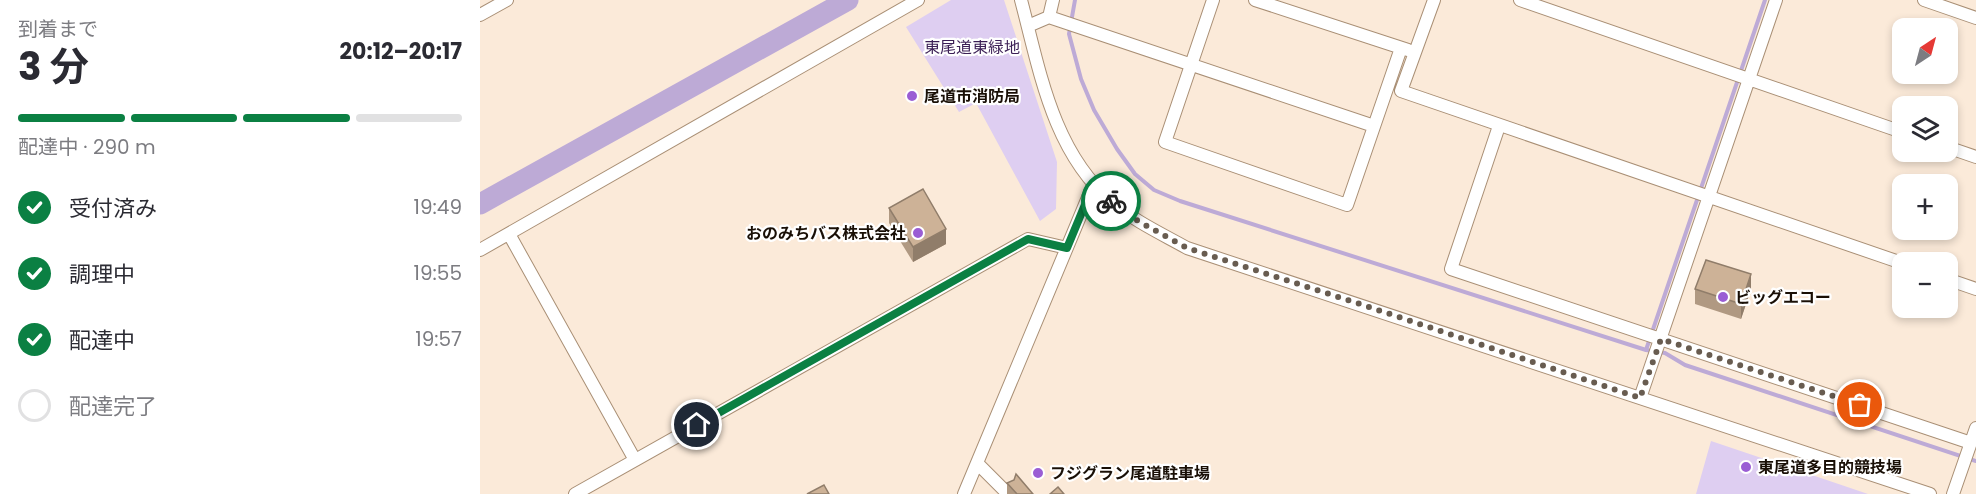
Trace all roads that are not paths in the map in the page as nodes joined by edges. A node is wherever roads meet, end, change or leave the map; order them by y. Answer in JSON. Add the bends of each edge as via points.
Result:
{"nodes":[{"id":1,"x":918,"y":0,"type":"edge"},
{"id":2,"x":1021,"y":0,"type":"edge"},
{"id":3,"x":1053,"y":0,"type":"edge"},
{"id":4,"x":1214,"y":0,"type":"edge"},
{"id":5,"x":1255,"y":0,"type":"edge"},
{"id":6,"x":1434,"y":0,"type":"edge"},
{"id":7,"x":1520,"y":0,"type":"edge"},
{"id":8,"x":1776,"y":0,"type":"edge"},
{"id":9,"x":1924,"y":0,"type":"edge"},
{"id":10,"x":505,"y":1,"type":"edge"},
{"id":11,"x":480,"y":15,"type":"edge"},
{"id":12,"x":1049,"y":17,"type":"junction"},
{"id":13,"x":1976,"y":18,"type":"edge"},
{"id":14,"x":1028,"y":26,"type":"junction"},
{"id":15,"x":1401,"y":48,"type":"junction"},
{"id":16,"x":1415,"y":52,"type":"junction"},
{"id":17,"x":1191,"y":65,"type":"junction"},
{"id":18,"x":1741,"y":77,"type":"junction"},
{"id":19,"x":1374,"y":126,"type":"junction"},
{"id":20,"x":1499,"y":126,"type":"junction"},
{"id":21,"x":1892,"y":129,"type":"edge"},
{"id":22,"x":1958,"y":151,"type":"edge"},
{"id":23,"x":1976,"y":157,"type":"edge"},
{"id":24,"x":1094,"y":183,"type":"junction"},
{"id":25,"x":1702,"y":195,"type":"junction"},
{"id":26,"x":509,"y":234,"type":"junction"},
{"id":27,"x":1067,"y":248,"type":"junction"},
{"id":28,"x":480,"y":250,"type":"edge"},
{"id":29,"x":1892,"y":261,"type":"edge"},
{"id":30,"x":1958,"y":283,"type":"edge"},
{"id":31,"x":1976,"y":289,"type":"edge"},
{"id":32,"x":1655,"y":343,"type":"junction"},
{"id":33,"x":1640,"y":398,"type":"junction"},
{"id":34,"x":1976,"y":428,"type":"edge"},
{"id":35,"x":1969,"y":447,"type":"junction"},
{"id":36,"x":635,"y":460,"type":"junction"},
{"id":37,"x":977,"y":463,"type":"junction"},
{"id":38,"x":575,"y":494,"type":"edge"},
{"id":39,"x":964,"y":494,"type":"edge"},
{"id":40,"x":1008,"y":494,"type":"edge"},
{"id":41,"x":1930,"y":494,"type":"edge"},
{"id":42,"x":1953,"y":494,"type":"edge"}],
"edges":[{"from":1,"to":26,"type":"street"},
{"from":2,"to":14,"type":"street"},
{"from":3,"to":12,"type":"street"},
{"from":4,"to":17,"type":"street"},
{"from":5,"to":15,"type":"street"},
{"from":6,"to":16,"type":"street"},
{"from":7,"to":18,"type":"street"},
{"from":8,"to":18,"type":"street"},
{"from":9,"to":13,"type":"street"},
{"from":10,"to":11,"type":"street"},
{"from":12,"to":14,"type":"street"},
{"from":12,"to":17,"type":"street"},
{"from":14,"to":24,"type":"street","via":[[1050,108],[1069,149]]},
{"from":15,"to":16,"type":"street"},
{"from":15,"to":19,"type":"street"},
{"from":16,"to":20,"type":"street","via":[[1401,91]]},
{"from":17,"to":19,"type":"street"},
{"from":17,"to":19,"type":"street","via":[[1165,141],[1347,205]]},
{"from":18,"to":21,"type":"street"},
{"from":18,"to":25,"type":"street"},
{"from":20,"to":25,"type":"street"},
{"from":20,"to":32,"type":"street","via":[[1451,269]]},
{"from":22,"to":23,"type":"street"},
{"from":24,"to":27,"type":"street"},
{"from":24,"to":33,"type":"street","via":[[1138,221],[1187,248]]},
{"from":25,"to":29,"type":"street"},
{"from":25,"to":32,"type":"street"},
{"from":26,"to":28,"type":"street"},
{"from":26,"to":36,"type":"street"},
{"from":27,"to":36,"type":"street","via":[[1028,239]]},
{"from":27,"to":37,"type":"street"},
{"from":30,"to":31,"type":"street"},
{"from":32,"to":33,"type":"street"},
{"from":32,"to":35,"type":"street"},
{"from":33,"to":41,"type":"street"},
{"from":34,"to":35,"type":"street"},
{"from":35,"to":42,"type":"street"},
{"from":36,"to":38,"type":"street"},
{"from":37,"to":39,"type":"street"},
{"from":37,"to":40,"type":"street"}]}
